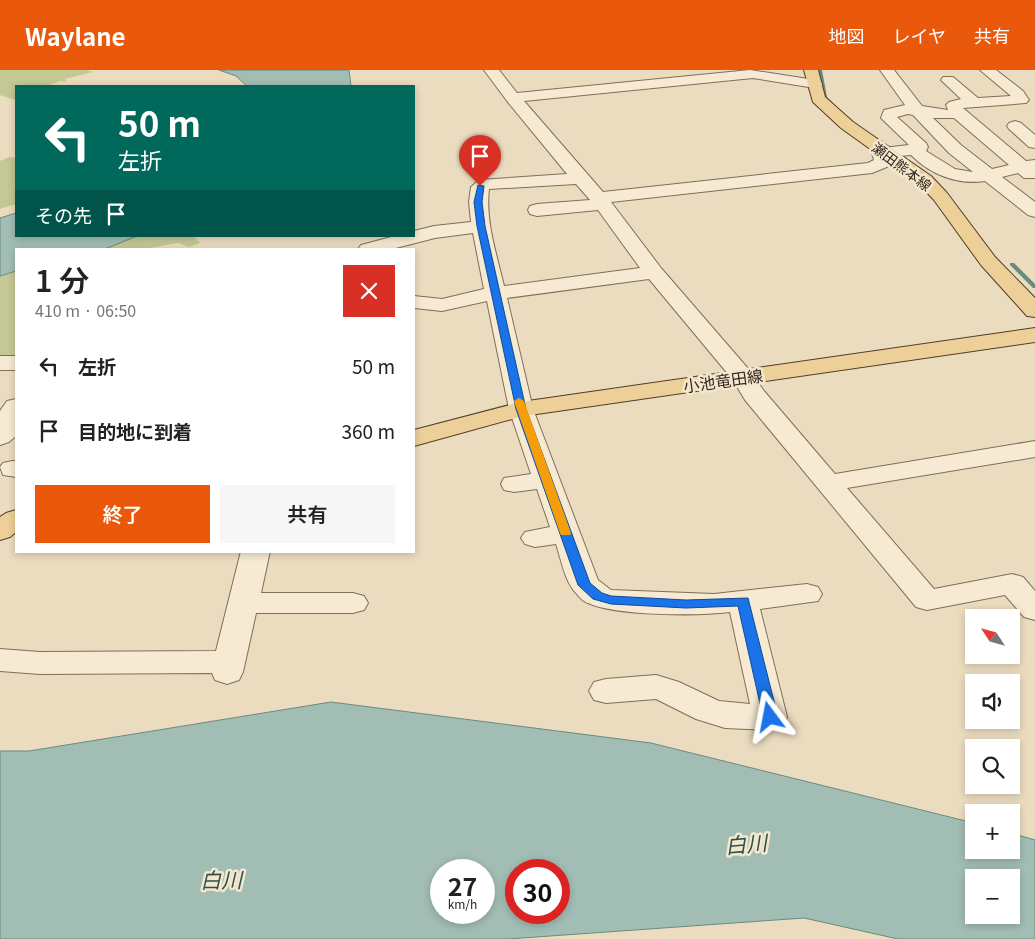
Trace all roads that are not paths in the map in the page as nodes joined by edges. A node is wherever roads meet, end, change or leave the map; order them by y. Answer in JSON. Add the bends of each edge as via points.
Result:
{"nodes":[{"id":1,"x":491,"y":70,"type":"edge"},
{"id":2,"x":888,"y":70,"type":"edge"},
{"id":3,"x":987,"y":70,"type":"edge"},
{"id":4,"x":813,"y":77,"type":"edge"},
{"id":5,"x":948,"y":80,"type":"dead end"},
{"id":6,"x":1018,"y":94,"type":"junction"},
{"id":7,"x":1035,"y":94,"type":"edge"},
{"id":8,"x":512,"y":98,"type":"junction"},
{"id":9,"x":975,"y":103,"type":"junction"},
{"id":10,"x":914,"y":108,"type":"junction"},
{"id":11,"x":956,"y":112,"type":"junction"},
{"id":12,"x":1015,"y":126,"type":"dead end"},
{"id":13,"x":1035,"y":144,"type":"edge"},
{"id":14,"x":916,"y":150,"type":"junction"},
{"id":15,"x":887,"y":152,"type":"junction"},
{"id":16,"x":1030,"y":170,"type":"edge"},
{"id":17,"x":990,"y":174,"type":"junction"},
{"id":18,"x":580,"y":178,"type":"junction"},
{"id":19,"x":601,"y":201,"type":"junction"},
{"id":20,"x":537,"y":210,"type":"dead end"},
{"id":21,"x":1035,"y":211,"type":"edge"},
{"id":22,"x":481,"y":226,"type":"junction"},
{"id":23,"x":415,"y":236,"type":"edge"},
{"id":24,"x":410,"y":237,"type":"edge"},
{"id":25,"x":372,"y":248,"type":"edge"},
{"id":26,"x":654,"y":272,"type":"junction"},
{"id":27,"x":496,"y":292,"type":"junction"},
{"id":28,"x":415,"y":302,"type":"edge"},
{"id":29,"x":1035,"y":311,"type":"edge"},
{"id":30,"x":1035,"y":335,"type":"edge"},
{"id":31,"x":743,"y":377,"type":"junction"},
{"id":32,"x":15,"y":408,"type":"edge"},
{"id":33,"x":521,"y":409,"type":"junction"},
{"id":34,"x":0,"y":437,"type":"edge"},
{"id":35,"x":415,"y":438,"type":"edge"},
{"id":36,"x":1035,"y":449,"type":"edge"},
{"id":37,"x":546,"y":480,"type":"junction"},
{"id":38,"x":829,"y":483,"type":"junction"},
{"id":39,"x":514,"y":484,"type":"dead end"},
{"id":40,"x":15,"y":520,"type":"edge"},
{"id":41,"x":0,"y":531,"type":"edge"},
{"id":42,"x":566,"y":533,"type":"junction"},
{"id":43,"x":535,"y":538,"type":"dead end"},
{"id":44,"x":256,"y":553,"type":"edge"},
{"id":45,"x":807,"y":594,"type":"dead end"},
{"id":46,"x":743,"y":601,"type":"junction"},
{"id":47,"x":243,"y":603,"type":"junction"},
{"id":48,"x":353,"y":603,"type":"dead end"},
{"id":49,"x":1035,"y":610,"type":"edge"},
{"id":50,"x":0,"y":660,"type":"edge"},
{"id":51,"x":606,"y":691,"type":"dead end"}],
"edges":[{"from":1,"to":8,"type":"street"},
{"from":2,"to":10,"type":"street"},
{"from":3,"to":6,"type":"street"},
{"from":4,"to":8,"type":"street","via":[[753,74]]},
{"from":4,"to":15,"type":"main road","name":"瀬田熊本線","via":[[818,99],[847,125]]},
{"from":5,"to":9,"type":"street"},
{"from":6,"to":7,"type":"street"},
{"from":6,"to":9,"type":"street","via":[[1021,100]]},
{"from":8,"to":18,"type":"street"},
{"from":9,"to":11,"type":"street","via":[[954,104]]},
{"from":10,"to":11,"type":"street","via":[[938,113]]},
{"from":10,"to":14,"type":"street","via":[[896,110],[888,116],[920,147]]},
{"from":10,"to":17,"type":"street","via":[[956,150]]},
{"from":11,"to":16,"type":"street"},
{"from":12,"to":13,"type":"street"},
{"from":14,"to":15,"type":"street"},
{"from":14,"to":17,"type":"street","via":[[953,176],[974,179]]},
{"from":15,"to":19,"type":"street","via":[[880,153],[883,162],[872,168]]},
{"from":15,"to":29,"type":"main road","name":"瀬田熊本線","via":[[926,180],[988,261]]},
{"from":16,"to":17,"type":"street"},
{"from":17,"to":21,"type":"street"},
{"from":18,"to":19,"type":"street"},
{"from":18,"to":22,"type":"street","via":[[482,185],[478,202]]},
{"from":19,"to":20,"type":"street"},
{"from":19,"to":26,"type":"street"},
{"from":22,"to":23,"type":"street"},
{"from":22,"to":27,"type":"street"},
{"from":24,"to":25,"type":"street"},
{"from":26,"to":27,"type":"street"},
{"from":26,"to":31,"type":"street"},
{"from":27,"to":28,"type":"street","via":[[442,305]]},
{"from":27,"to":33,"type":"street"},
{"from":30,"to":31,"type":"main road","name":"小池竜田線"},
{"from":31,"to":33,"type":"main road","name":"小池竜田線"},
{"from":31,"to":38,"type":"street","via":[[754,395]]},
{"from":32,"to":34,"type":"street","via":[[9,419],[13,425]]},
{"from":33,"to":35,"type":"main road","name":"小池竜田線"},
{"from":33,"to":37,"type":"street"},
{"from":36,"to":38,"type":"street"},
{"from":37,"to":39,"type":"street"},
{"from":37,"to":42,"type":"street"},
{"from":38,"to":49,"type":"street","via":[[927,600],[1012,584]]},
{"from":40,"to":41,"type":"main road"},
{"from":42,"to":43,"type":"street"},
{"from":42,"to":46,"type":"street","via":[[585,585],[597,596],[670,604]]},
{"from":44,"to":47,"type":"street"},
{"from":45,"to":46,"type":"street"},
{"from":46,"to":51,"type":"street","via":[[770,717],[725,715],[656,687]]},
{"from":47,"to":48,"type":"street"},
{"from":47,"to":50,"type":"street","via":[[228,668]]}]}
